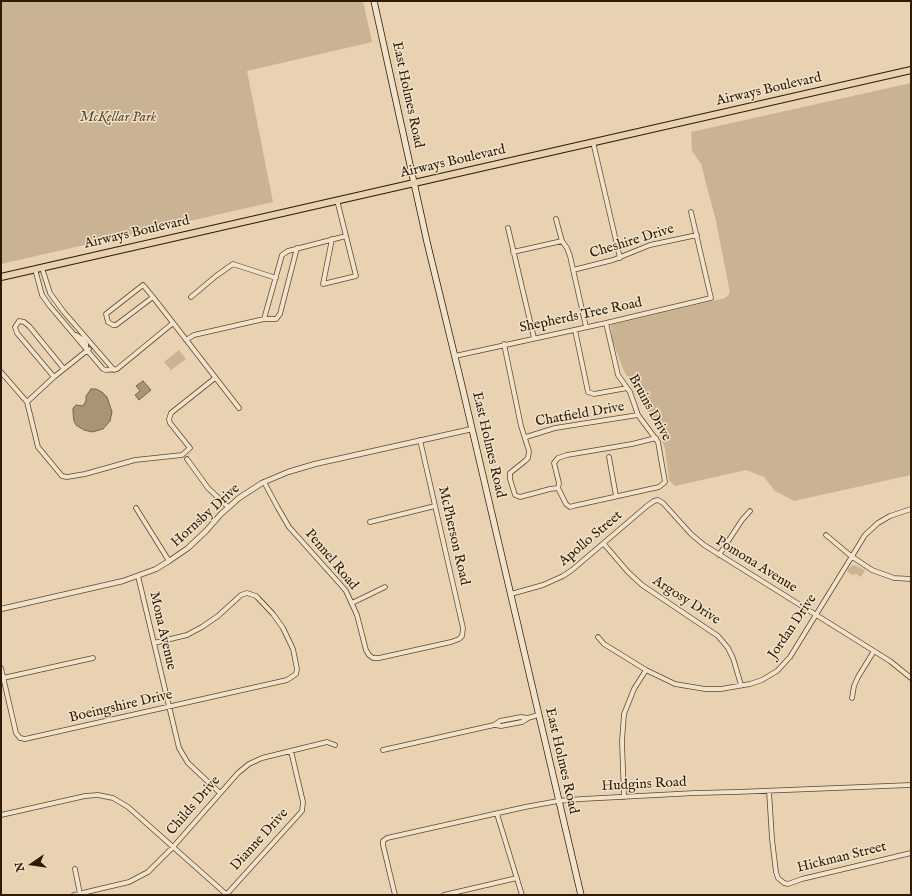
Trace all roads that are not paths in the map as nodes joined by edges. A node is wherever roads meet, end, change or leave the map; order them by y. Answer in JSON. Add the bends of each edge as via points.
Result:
{"nodes":[{"id":1,"x":374,"y":1,"type":"edge"},
{"id":2,"x":911,"y":70,"type":"edge"},
{"id":3,"x":593,"y":142,"type":"junction"},
{"id":4,"x":414,"y":183,"type":"junction"},
{"id":5,"x":337,"y":200,"type":"junction"},
{"id":6,"x":691,"y":212,"type":"dead end"},
{"id":7,"x":556,"y":219,"type":"dead end"},
{"id":8,"x":508,"y":228,"type":"dead end"},
{"id":9,"x":346,"y":236,"type":"junction"},
{"id":10,"x":697,"y":236,"type":"junction"},
{"id":11,"x":332,"y":239,"type":"junction"},
{"id":12,"x":562,"y":242,"type":"junction"},
{"id":13,"x":297,"y":248,"type":"junction"},
{"id":14,"x":513,"y":252,"type":"junction"},
{"id":15,"x":620,"y":258,"type":"junction"},
{"id":16,"x":42,"y":268,"type":"junction"},
{"id":17,"x":35,"y":269,"type":"junction"},
{"id":18,"x":573,"y":270,"type":"junction"},
{"id":19,"x":1,"y":277,"type":"edge"},
{"id":20,"x":276,"y":278,"type":"junction"},
{"id":21,"x":153,"y":297,"type":"junction"},
{"id":22,"x":190,"y":297,"type":"dead end"},
{"id":23,"x":264,"y":319,"type":"junction"},
{"id":24,"x":173,"y":322,"type":"junction"},
{"id":25,"x":606,"y":323,"type":"junction"},
{"id":26,"x":586,"y":327,"type":"junction"},
{"id":27,"x":575,"y":330,"type":"junction"},
{"id":28,"x":534,"y":338,"type":"junction"},
{"id":29,"x":186,"y":340,"type":"junction"},
{"id":30,"x":504,"y":344,"type":"junction"},
{"id":31,"x":93,"y":346,"type":"junction"},
{"id":32,"x":87,"y":350,"type":"junction"},
{"id":33,"x":455,"y":356,"type":"junction"},
{"id":34,"x":64,"y":369,"type":"junction"},
{"id":35,"x":114,"y":370,"type":"junction"},
{"id":36,"x":1,"y":372,"type":"edge"},
{"id":37,"x":54,"y":377,"type":"junction"},
{"id":38,"x":215,"y":378,"type":"junction"},
{"id":39,"x":627,"y":388,"type":"junction"},
{"id":40,"x":27,"y":402,"type":"junction"},
{"id":41,"x":239,"y":408,"type":"dead end"},
{"id":42,"x":638,"y":415,"type":"junction"},
{"id":43,"x":472,"y":429,"type":"junction"},
{"id":44,"x":526,"y":437,"type":"junction"},
{"id":45,"x":656,"y":438,"type":"junction"},
{"id":46,"x":420,"y":440,"type":"junction"},
{"id":47,"x":609,"y":457,"type":"dead end"},
{"id":48,"x":187,"y":458,"type":"dead end"},
{"id":49,"x":264,"y":482,"type":"junction"},
{"id":50,"x":558,"y":488,"type":"junction"},
{"id":51,"x":616,"y":496,"type":"junction"},
{"id":52,"x":658,"y":500,"type":"joint"},
{"id":53,"x":435,"y":506,"type":"junction"},
{"id":54,"x":136,"y":508,"type":"dead end"},
{"id":55,"x":228,"y":508,"type":"junction"},
{"id":56,"x":750,"y":510,"type":"dead end"},
{"id":57,"x":911,"y":510,"type":"edge"},
{"id":58,"x":370,"y":522,"type":"dead end"},
{"id":59,"x":826,"y":535,"type":"dead end"},
{"id":60,"x":604,"y":544,"type":"junction"},
{"id":61,"x":719,"y":555,"type":"junction"},
{"id":62,"x":851,"y":556,"type":"junction"},
{"id":63,"x":169,"y":561,"type":"junction"},
{"id":64,"x":138,"y":576,"type":"junction"},
{"id":65,"x":911,"y":579,"type":"edge"},
{"id":66,"x":385,"y":587,"type":"dead end"},
{"id":67,"x":511,"y":594,"type":"junction"},
{"id":68,"x":352,"y":603,"type":"junction"},
{"id":69,"x":1,"y":609,"type":"edge"},
{"id":70,"x":816,"y":615,"type":"junction"},
{"id":71,"x":462,"y":636,"type":"joint"},
{"id":72,"x":598,"y":637,"type":"dead end"},
{"id":73,"x":154,"y":643,"type":"junction"},
{"id":74,"x":874,"y":651,"type":"junction"},
{"id":75,"x":92,"y":658,"type":"dead end"},
{"id":76,"x":1,"y":668,"type":"edge"},
{"id":77,"x":646,"y":670,"type":"junction"},
{"id":78,"x":3,"y":678,"type":"junction"},
{"id":79,"x":911,"y":678,"type":"edge"},
{"id":80,"x":740,"y":686,"type":"junction"},
{"id":81,"x":852,"y":698,"type":"dead end"},
{"id":82,"x":169,"y":707,"type":"junction"},
{"id":83,"x":538,"y":715,"type":"junction"},
{"id":84,"x":335,"y":745,"type":"dead end"},
{"id":85,"x":383,"y":750,"type":"dead end"},
{"id":86,"x":291,"y":751,"type":"junction"},
{"id":87,"x":911,"y":785,"type":"edge"},
{"id":88,"x":769,"y":791,"type":"junction"},
{"id":89,"x":220,"y":793,"type":"junction"},
{"id":90,"x":624,"y":797,"type":"junction"},
{"id":91,"x":558,"y":801,"type":"junction"},
{"id":92,"x":497,"y":814,"type":"junction"},
{"id":93,"x":1,"y":815,"type":"edge"},
{"id":94,"x":173,"y":847,"type":"junction"},
{"id":95,"x":911,"y":853,"type":"edge"},
{"id":96,"x":75,"y":868,"type":"dead end"},
{"id":97,"x":517,"y":878,"type":"junction"},
{"id":98,"x":80,"y":894,"type":"junction"},
{"id":99,"x":74,"y":895,"type":"edge"},
{"id":100,"x":226,"y":895,"type":"edge"},
{"id":101,"x":395,"y":895,"type":"edge"},
{"id":102,"x":444,"y":895,"type":"edge"},
{"id":103,"x":522,"y":895,"type":"edge"},
{"id":104,"x":580,"y":895,"type":"edge"}],
"edges":[{"from":1,"to":4,"type":"main road","name":"East Holmes Road"},
{"from":2,"to":3,"type":"main road","name":"Airways Boulevard"},
{"from":3,"to":4,"type":"main road","name":"Airways Boulevard"},
{"from":3,"to":15,"type":"street"},
{"from":4,"to":5,"type":"main road","name":"Airways Boulevard"},
{"from":4,"to":33,"type":"main road","name":"East Holmes Road"},
{"from":5,"to":9,"type":"street"},
{"from":5,"to":16,"type":"main road","name":"Airways Boulevard"},
{"from":6,"to":10,"type":"street"},
{"from":7,"to":12,"type":"street"},
{"from":8,"to":14,"type":"street"},
{"from":9,"to":11,"type":"street"},
{"from":9,"to":11,"type":"street","via":[[356,276],[323,284]]},
{"from":10,"to":15,"type":"street","name":"Cheshire Drive","via":[[650,245]]},
{"from":10,"to":25,"type":"street","name":"Shepherds Tree Road","via":[[711,298]]},
{"from":11,"to":13,"type":"street"},
{"from":12,"to":14,"type":"street"},
{"from":12,"to":18,"type":"street"},
{"from":13,"to":20,"type":"street","via":[[282,254]]},
{"from":13,"to":23,"type":"street","via":[[280,314],[276,319]]},
{"from":14,"to":28,"type":"street"},
{"from":15,"to":18,"type":"street","name":"Cheshire Drive"},
{"from":16,"to":17,"type":"main road","name":"Airways Boulevard"},
{"from":16,"to":31,"type":"street","via":[[50,293]]},
{"from":17,"to":19,"type":"main road","name":"Airways Boulevard"},
{"from":17,"to":32,"type":"street","via":[[42,294],[49,305]]},
{"from":18,"to":26,"type":"street"},
{"from":20,"to":22,"type":"street","via":[[233,264]]},
{"from":20,"to":23,"type":"street"},
{"from":21,"to":21,"type":"street","via":[[116,325],[108,322],[106,314],[143,285]]},
{"from":21,"to":24,"type":"street"},
{"from":23,"to":29,"type":"street","via":[[194,335]]},
{"from":24,"to":29,"type":"street"},
{"from":24,"to":35,"type":"street"},
{"from":25,"to":26,"type":"street","name":"Shepherds Tree Road"},
{"from":25,"to":39,"type":"street","name":"Bruins Drive","via":[[617,372]]},
{"from":26,"to":27,"type":"street","name":"Shepherds Tree Road"},
{"from":27,"to":28,"type":"street","name":"Shepherds Tree Road"},
{"from":27,"to":39,"type":"street","via":[[588,392],[594,394]]},
{"from":28,"to":30,"type":"street","name":"Shepherds Tree Road"},
{"from":29,"to":38,"type":"street"},
{"from":30,"to":33,"type":"street","name":"Shepherds Tree Road"},
{"from":30,"to":44,"type":"street"},
{"from":31,"to":32,"type":"street"},
{"from":31,"to":35,"type":"street"},
{"from":32,"to":34,"type":"street"},
{"from":32,"to":35,"type":"street","via":[[103,369]]},
{"from":33,"to":43,"type":"main road","name":"East Holmes Road"},
{"from":34,"to":37,"type":"street"},
{"from":34,"to":37,"type":"street","via":[[29,326],[19,321],[15,327],[17,333]]},
{"from":36,"to":40,"type":"street"},
{"from":37,"to":40,"type":"street"},
{"from":38,"to":40,"type":"street","via":[[171,413],[170,423],[190,448],[182,455],[135,460],[67,477],[62,476],[38,446]]},
{"from":38,"to":41,"type":"street"},
{"from":39,"to":42,"type":"street","name":"Bruins Drive"},
{"from":42,"to":44,"type":"street","name":"Chatfield Drive","via":[[555,428]]},
{"from":42,"to":45,"type":"street","name":"Bruins Drive"},
{"from":43,"to":46,"type":"street","name":"Hornsby Drive"},
{"from":43,"to":67,"type":"main road","name":"East Holmes Road"},
{"from":44,"to":50,"type":"street","via":[[528,458],[510,473],[515,494],[520,497]]},
{"from":45,"to":50,"type":"street","via":[[558,458],[554,463]]},
{"from":45,"to":51,"type":"street","name":"Bruins Drive","via":[[661,452],[665,482],[659,487]]},
{"from":46,"to":49,"type":"street","name":"Hornsby Drive","via":[[299,468]]},
{"from":46,"to":53,"type":"street","name":"McPherson Road"},
{"from":47,"to":51,"type":"street"},
{"from":48,"to":55,"type":"street","via":[[208,488]]},
{"from":49,"to":55,"type":"street","name":"Hornsby Drive"},
{"from":49,"to":68,"type":"street","name":"Pennel Road","via":[[289,527],[340,584]]},
{"from":50,"to":51,"type":"street","via":[[570,507]]},
{"from":52,"to":60,"type":"street","name":"Apollo Street","via":[[647,506]]},
{"from":52,"to":61,"type":"street","name":"Pomona Avenue","via":[[664,503],[700,543]]},
{"from":53,"to":58,"type":"street"},
{"from":53,"to":71,"type":"street","name":"McPherson Road","via":[[463,628]]},
{"from":54,"to":63,"type":"street"},
{"from":55,"to":63,"type":"street","name":"Hornsby Drive","via":[[188,548]]},
{"from":56,"to":61,"type":"street"},
{"from":57,"to":62,"type":"street","name":"Jordan Drive","via":[[892,515],[878,523],[864,535]]},
{"from":59,"to":62,"type":"street"},
{"from":60,"to":67,"type":"street","name":"Apollo Street","via":[[559,578]]},
{"from":60,"to":80,"type":"street","name":"Argosy Drive","via":[[642,585],[718,636],[731,654]]},
{"from":61,"to":70,"type":"street","name":"Pomona Avenue"},
{"from":62,"to":65,"type":"street","via":[[881,574],[898,579]]},
{"from":62,"to":70,"type":"street","name":"Jordan Drive"},
{"from":63,"to":64,"type":"street","name":"Hornsby Drive"},
{"from":64,"to":69,"type":"street","name":"Hornsby Drive"},
{"from":64,"to":73,"type":"street","name":"Mona Avenue"},
{"from":66,"to":68,"type":"street"},
{"from":67,"to":83,"type":"main road","name":"East Holmes Road"},
{"from":68,"to":71,"type":"street","name":"Pennel Road","via":[[366,650],[373,658],[451,642]]},
{"from":70,"to":74,"type":"street","name":"Pomona Avenue"},
{"from":70,"to":80,"type":"street","name":"Jordan Drive","via":[[790,657],[780,668],[762,680]]},
{"from":72,"to":77,"type":"street","name":"Jordan Drive","via":[[604,644]]},
{"from":73,"to":82,"type":"street","name":"Mona Avenue"},
{"from":73,"to":82,"type":"street","name":"Boeingshire Drive","via":[[197,630],[247,593],[258,598],[288,635],[297,665],[296,673],[287,680]]},
{"from":74,"to":79,"type":"street","name":"Pomona Avenue","via":[[898,666]]},
{"from":74,"to":81,"type":"street","via":[[856,683]]},
{"from":75,"to":78,"type":"street"},
{"from":76,"to":78,"type":"street","name":"Boeingshire Drive"},
{"from":77,"to":80,"type":"street","name":"Jordan Drive","via":[[675,684],[704,689]]},
{"from":77,"to":90,"type":"street","via":[[634,689],[624,714]]},
{"from":78,"to":82,"type":"street","name":"Boeingshire Drive","via":[[16,733],[23,739]]},
{"from":82,"to":89,"type":"street","name":"Mona Avenue","via":[[177,743],[184,758]]},
{"from":83,"to":85,"type":"street","via":[[500,721],[494,725]]},
{"from":83,"to":91,"type":"main road","name":"East Holmes Road"},
{"from":84,"to":86,"type":"street","name":"Childs Drive","via":[[326,742]]},
{"from":86,"to":89,"type":"street","name":"Childs Drive","via":[[249,764],[241,769]]},
{"from":86,"to":100,"type":"street","name":"Dianne Drive","via":[[303,802],[302,811]]},
{"from":87,"to":88,"type":"street","name":"Hudgins Road"},
{"from":88,"to":90,"type":"street","name":"Hudgins Road"},
{"from":88,"to":95,"type":"street","name":"Hickman Street","via":[[777,875],[784,883]]},
{"from":89,"to":94,"type":"street","name":"Childs Drive"},
{"from":90,"to":91,"type":"street","name":"Hudgins Road"},
{"from":91,"to":92,"type":"street","name":"Hudgins Road"},
{"from":91,"to":104,"type":"main road","name":"East Holmes Road"},
{"from":92,"to":97,"type":"street"},
{"from":92,"to":101,"type":"street","name":"Hudgins Road","via":[[383,840]]},
{"from":93,"to":94,"type":"street","via":[[79,798],[105,796],[126,805]]},
{"from":94,"to":98,"type":"street","name":"Childs Drive","via":[[151,870],[139,878]]},
{"from":94,"to":100,"type":"street"},
{"from":96,"to":98,"type":"street"},
{"from":97,"to":102,"type":"street"},
{"from":97,"to":103,"type":"street"},
{"from":98,"to":99,"type":"street","name":"Childs Drive"}]}
